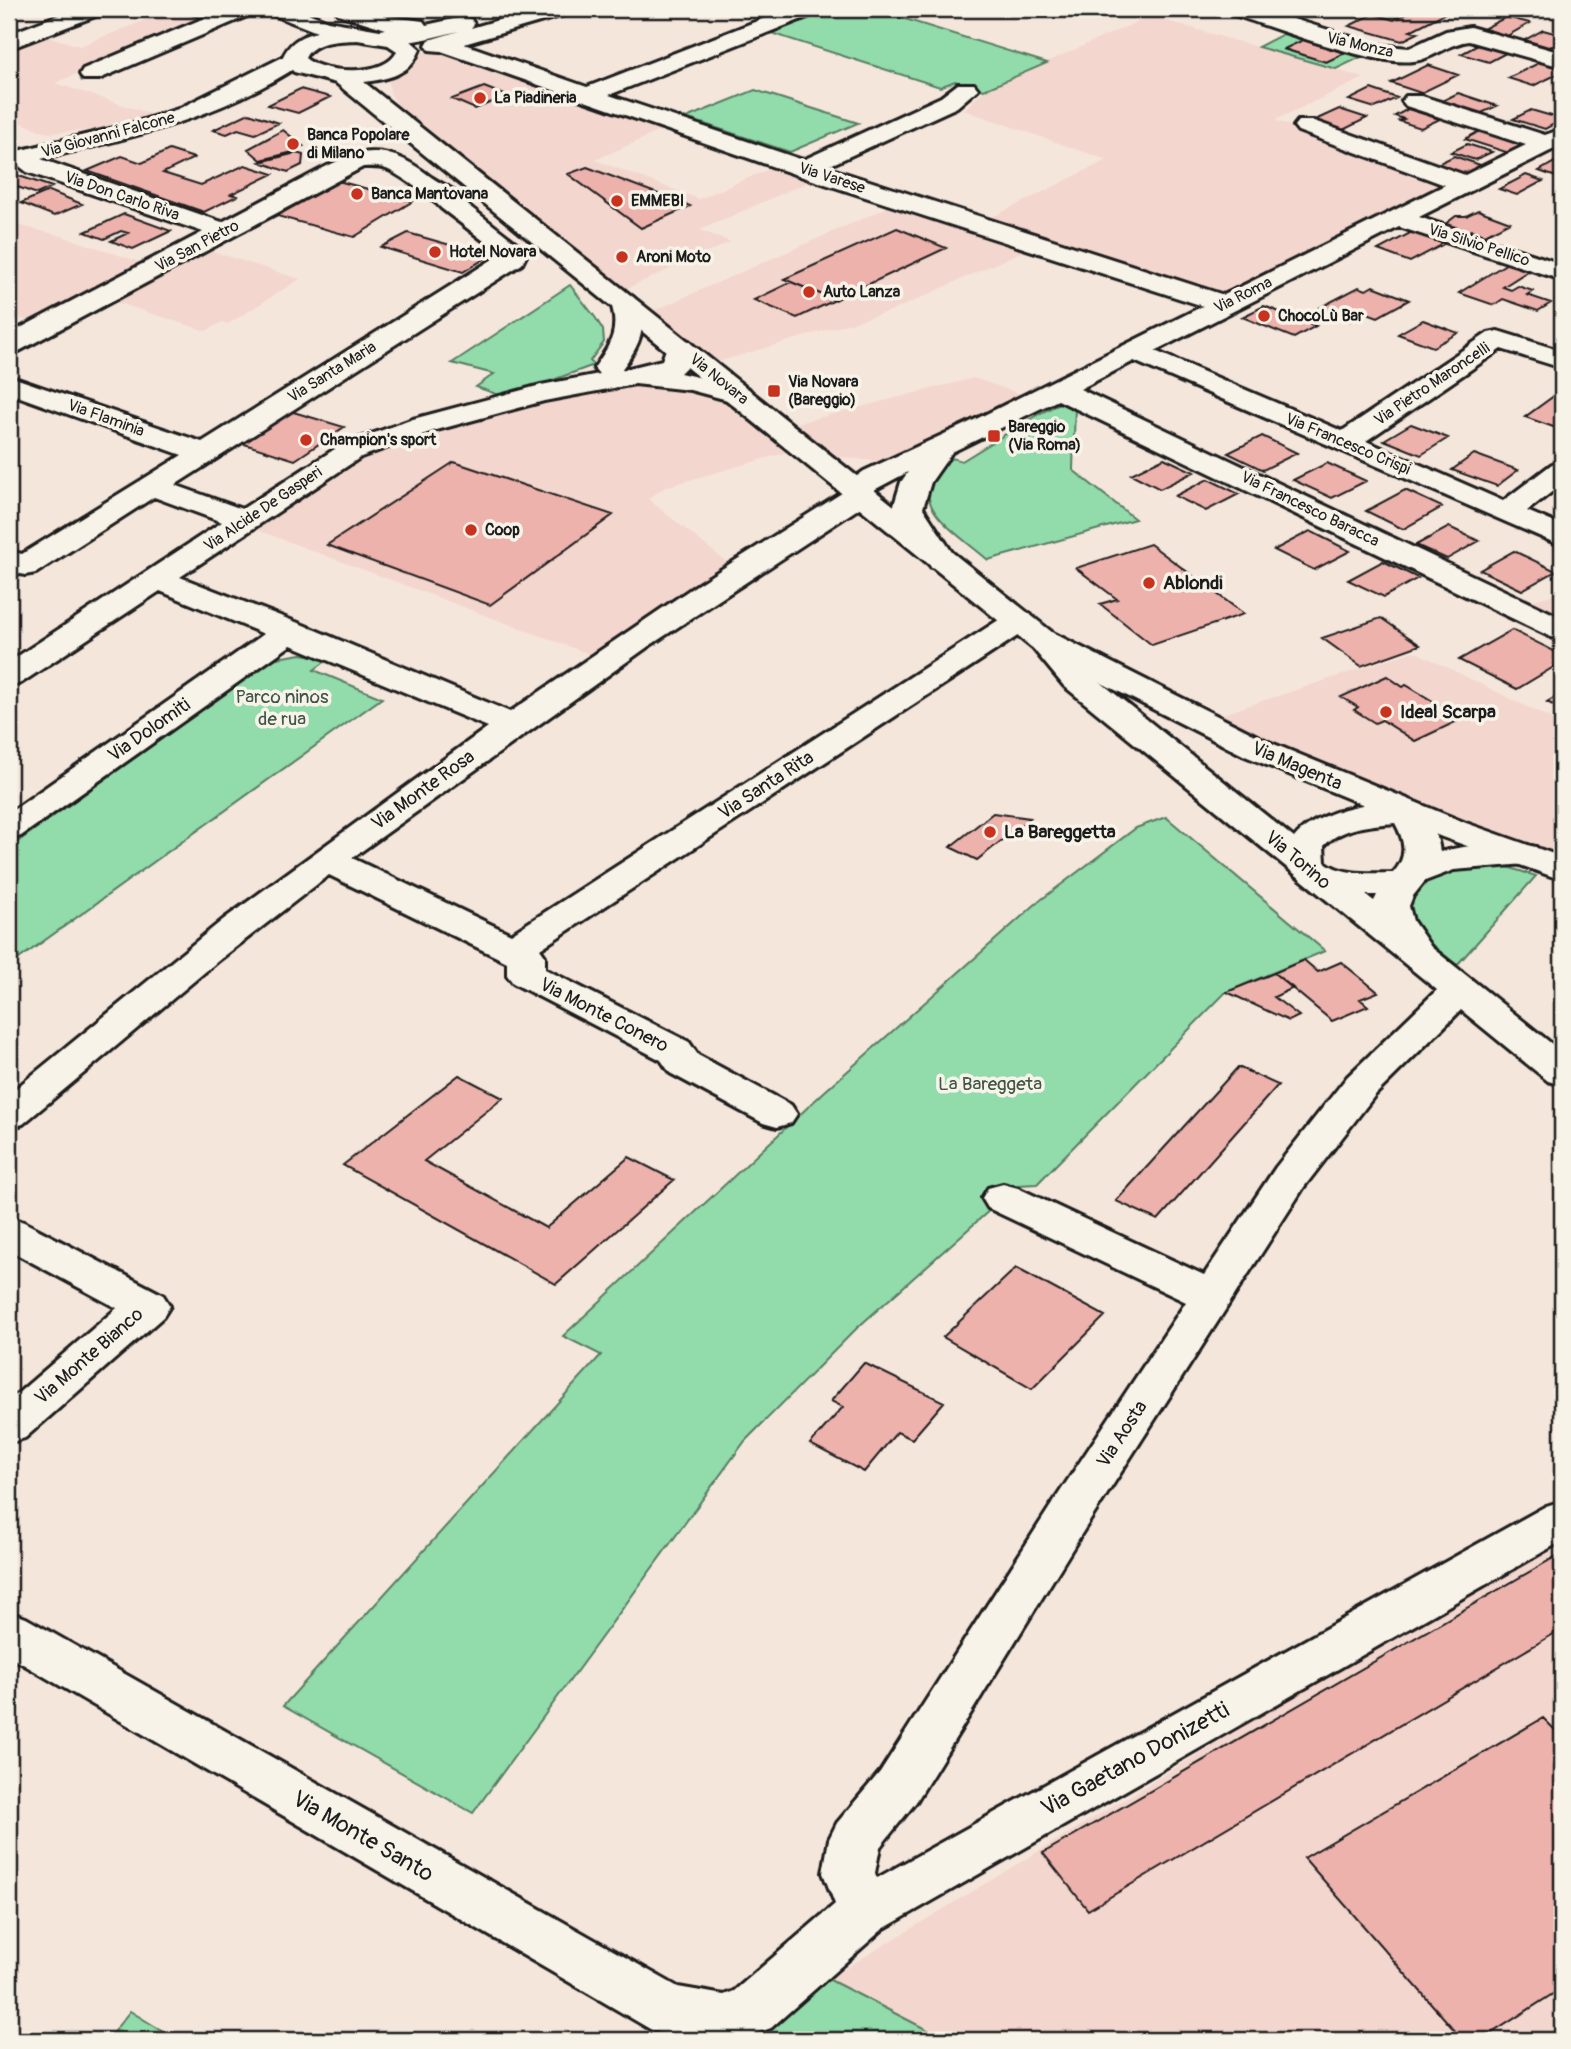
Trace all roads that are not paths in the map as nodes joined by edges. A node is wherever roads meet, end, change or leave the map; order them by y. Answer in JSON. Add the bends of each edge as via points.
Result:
{"nodes":[{"id":1,"x":93,"y":9,"type":"edge"},
{"id":2,"x":244,"y":9,"type":"edge"},
{"id":3,"x":262,"y":9,"type":"edge"},
{"id":4,"x":279,"y":9,"type":"edge"},
{"id":5,"x":346,"y":9,"type":"edge"},
{"id":6,"x":519,"y":9,"type":"edge"},
{"id":7,"x":559,"y":9,"type":"edge"},
{"id":8,"x":807,"y":9,"type":"edge"},
{"id":9,"x":1238,"y":9,"type":"edge"},
{"id":10,"x":9,"y":18,"type":"edge"},
{"id":11,"x":45,"y":28,"type":"junction"},
{"id":12,"x":374,"y":31,"type":"junction"},
{"id":13,"x":9,"y":42,"type":"edge"},
{"id":14,"x":443,"y":44,"type":"junction"},
{"id":15,"x":295,"y":53,"type":"junction"},
{"id":16,"x":409,"y":55,"type":"junction"},
{"id":17,"x":1562,"y":60,"type":"edge"},
{"id":18,"x":388,"y":70,"type":"junction"},
{"id":19,"x":90,"y":74,"type":"dead end"},
{"id":20,"x":316,"y":74,"type":"junction"},
{"id":21,"x":343,"y":77,"type":"junction"},
{"id":22,"x":966,"y":89,"type":"dead end"},
{"id":23,"x":588,"y":95,"type":"junction"},
{"id":24,"x":1414,"y":101,"type":"dead end"},
{"id":25,"x":206,"y":105,"type":"junction"},
{"id":26,"x":395,"y":118,"type":"junction"},
{"id":27,"x":1306,"y":126,"type":"dead end"},
{"id":28,"x":1554,"y":143,"type":"edge"},
{"id":29,"x":17,"y":151,"type":"edge"},
{"id":30,"x":803,"y":169,"type":"junction"},
{"id":31,"x":1466,"y":184,"type":"junction"},
{"id":32,"x":485,"y":190,"type":"junction"},
{"id":33,"x":446,"y":195,"type":"junction"},
{"id":34,"x":1396,"y":218,"type":"junction"},
{"id":35,"x":225,"y":231,"type":"junction"},
{"id":36,"x":1562,"y":272,"type":"edge"},
{"id":37,"x":624,"y":303,"type":"junction"},
{"id":38,"x":1224,"y":304,"type":"junction"},
{"id":39,"x":9,"y":345,"type":"edge"},
{"id":40,"x":1133,"y":351,"type":"junction"},
{"id":41,"x":686,"y":357,"type":"junction"},
{"id":42,"x":1562,"y":360,"type":"edge"},
{"id":43,"x":615,"y":373,"type":"junction"},
{"id":44,"x":9,"y":384,"type":"edge"},
{"id":45,"x":1058,"y":389,"type":"junction"},
{"id":46,"x":739,"y":395,"type":"junction"},
{"id":47,"x":1344,"y":443,"type":"junction"},
{"id":48,"x":806,"y":450,"type":"junction"},
{"id":49,"x":204,"y":453,"type":"junction"},
{"id":50,"x":921,"y":460,"type":"junction"},
{"id":51,"x":1562,"y":470,"type":"edge"},
{"id":52,"x":151,"y":486,"type":"junction"},
{"id":53,"x":859,"y":495,"type":"junction"},
{"id":54,"x":1506,"y":513,"type":"junction"},
{"id":55,"x":246,"y":520,"type":"junction"},
{"id":56,"x":1562,"y":537,"type":"edge"},
{"id":57,"x":942,"y":560,"type":"junction"},
{"id":58,"x":17,"y":563,"type":"edge"},
{"id":59,"x":158,"y":579,"type":"junction"},
{"id":60,"x":1031,"y":630,"type":"junction"},
{"id":61,"x":1562,"y":630,"type":"edge"},
{"id":62,"x":290,"y":631,"type":"junction"},
{"id":63,"x":9,"y":676,"type":"edge"},
{"id":64,"x":513,"y":725,"type":"junction"},
{"id":65,"x":1406,"y":811,"type":"junction"},
{"id":66,"x":9,"y":829,"type":"edge"},
{"id":67,"x":1523,"y":855,"type":"junction"},
{"id":68,"x":328,"y":859,"type":"junction"},
{"id":69,"x":1562,"y":869,"type":"edge"},
{"id":70,"x":1314,"y":874,"type":"junction"},
{"id":71,"x":1409,"y":878,"type":"junction"},
{"id":72,"x":513,"y":950,"type":"junction"},
{"id":73,"x":1460,"y":990,"type":"junction"},
{"id":74,"x":1562,"y":1072,"type":"edge"},
{"id":75,"x":777,"y":1114,"type":"dead end"},
{"id":76,"x":9,"y":1115,"type":"edge"},
{"id":77,"x":1003,"y":1198,"type":"dead end"},
{"id":78,"x":9,"y":1232,"type":"edge"},
{"id":79,"x":1212,"y":1297,"type":"junction"},
{"id":80,"x":9,"y":1426,"type":"edge"},
{"id":81,"x":1562,"y":1519,"type":"edge"},
{"id":82,"x":9,"y":1632,"type":"edge"},
{"id":83,"x":864,"y":1912,"type":"junction"},
{"id":84,"x":726,"y":2030,"type":"edge"}],
"edges":[{"from":1,"to":11,"type":"street"},
{"from":2,"to":19,"type":"street"},
{"from":3,"to":15,"type":"street","via":[[295,32],[299,38]]},
{"from":4,"to":12,"type":"street","via":[[321,26]]},
{"from":5,"to":12,"type":"street"},
{"from":6,"to":12,"type":"street","via":[[464,24]]},
{"from":7,"to":14,"type":"street"},
{"from":8,"to":23,"type":"street"},
{"from":9,"to":17,"type":"street","name":"Via Monza","via":[[1365,49],[1403,55],[1417,54],[1461,34]]},
{"from":10,"to":11,"type":"street"},
{"from":11,"to":13,"type":"street"},
{"from":12,"to":15,"type":"street","name":"Via Giovanni Falcone","via":[[323,37]]},
{"from":12,"to":16,"type":"street","via":[[404,44]]},
{"from":14,"to":16,"type":"street"},
{"from":14,"to":23,"type":"street","name":"Via Varese"},
{"from":15,"to":20,"type":"street","via":[[304,70]]},
{"from":15,"to":25,"type":"street","name":"Via Giovanni Falcone","via":[[278,69]]},
{"from":16,"to":18,"type":"street"},
{"from":18,"to":21,"type":"street"},
{"from":18,"to":26,"type":"street","via":[[385,81]]},
{"from":20,"to":21,"type":"street"},
{"from":20,"to":25,"type":"street","name":"Via Giovanni Falcone","via":[[266,83]]},
{"from":21,"to":26,"type":"street","name":"Via Novara"},
{"from":22,"to":30,"type":"street","via":[[949,102]]},
{"from":23,"to":30,"type":"street","name":"Via Varese"},
{"from":24,"to":28,"type":"street","name":"Via Roma"},
{"from":25,"to":29,"type":"street","name":"Via Giovanni Falcone","via":[[162,122],[55,149]]},
{"from":26,"to":32,"type":"street","name":"Via Novara"},
{"from":27,"to":31,"type":"street"},
{"from":28,"to":31,"type":"street","name":"Via Roma"},
{"from":29,"to":35,"type":"street","name":"Via Don Carlo Riva","via":[[36,167]]},
{"from":30,"to":38,"type":"street","name":"Via Varese"},
{"from":31,"to":34,"type":"street","name":"Via Roma"},
{"from":32,"to":33,"type":"street"},
{"from":32,"to":37,"type":"street","name":"Via Novara"},
{"from":33,"to":35,"type":"street","name":"Via San Pietro","via":[[388,161],[358,160]]},
{"from":33,"to":49,"type":"street","name":"Via Santa Maria","via":[[450,203],[515,252],[513,259]]},
{"from":34,"to":36,"type":"street","name":"Via Silvio Pellico"},
{"from":34,"to":38,"type":"street","name":"Via Roma"},
{"from":35,"to":39,"type":"street","name":"Via San Pietro"},
{"from":37,"to":41,"type":"street","name":"Via Novara"},
{"from":37,"to":43,"type":"street","via":[[631,323]]},
{"from":38,"to":40,"type":"street","name":"Via Roma"},
{"from":40,"to":45,"type":"street","name":"Via Roma"},
{"from":40,"to":47,"type":"street","name":"Via Francesco Crispi"},
{"from":41,"to":43,"type":"street","name":"Via Alcide De Gasperi","via":[[656,372]]},
{"from":41,"to":46,"type":"street","name":"Via Novara"},
{"from":42,"to":47,"type":"street","name":"Via Pietro Maroncelli","via":[[1498,339]]},
{"from":43,"to":46,"type":"street","name":"Via Alcide De Gasperi","via":[[691,382]]},
{"from":43,"to":55,"type":"street","name":"Via Alcide De Gasperi","via":[[423,425],[351,451]]},
{"from":44,"to":49,"type":"street","name":"Via Flaminia"},
{"from":45,"to":50,"type":"street","name":"Via Roma"},
{"from":45,"to":61,"type":"street","name":"Via Francesco Baracca"},
{"from":46,"to":48,"type":"street","name":"Via Novara"},
{"from":47,"to":54,"type":"street","name":"Via Francesco Crispi"},
{"from":48,"to":50,"type":"street","via":[[853,465]]},
{"from":48,"to":53,"type":"street","name":"Via Novara"},
{"from":49,"to":52,"type":"street","name":"Via Santa Maria"},
{"from":50,"to":53,"type":"street","name":"Via Roma","via":[[888,493]]},
{"from":50,"to":57,"type":"street","via":[[908,508]]},
{"from":51,"to":54,"type":"street"},
{"from":52,"to":55,"type":"street"},
{"from":52,"to":58,"type":"street","name":"Via Santa Maria"},
{"from":53,"to":57,"type":"street","name":"Via Novara"},
{"from":53,"to":64,"type":"street","name":"Via Monte Rosa"},
{"from":54,"to":56,"type":"street","name":"Via Francesco Crispi"},
{"from":55,"to":59,"type":"street","name":"Via Alcide De Gasperi"},
{"from":57,"to":60,"type":"street","name":"Via Novara"},
{"from":59,"to":62,"type":"street"},
{"from":59,"to":63,"type":"street","name":"Via Alcide De Gasperi"},
{"from":60,"to":65,"type":"street","name":"Via Magenta","via":[[1226,735]]},
{"from":60,"to":70,"type":"street","name":"Via Torino","via":[[1076,678]]},
{"from":60,"to":72,"type":"street","name":"Via Santa Rita"},
{"from":62,"to":64,"type":"street"},
{"from":62,"to":66,"type":"street","name":"Via Dolomiti"},
{"from":64,"to":68,"type":"street","name":"Via Monte Rosa"},
{"from":65,"to":67,"type":"street","name":"Via Magenta"},
{"from":65,"to":70,"type":"street","via":[[1348,819],[1313,834],[1306,858]]},
{"from":65,"to":71,"type":"street","via":[[1424,845],[1421,865]]},
{"from":67,"to":69,"type":"street","name":"Via Magenta"},
{"from":67,"to":71,"type":"street","via":[[1448,859]]},
{"from":68,"to":72,"type":"street"},
{"from":68,"to":76,"type":"street","name":"Via Monte Rosa"},
{"from":70,"to":71,"type":"street","via":[[1358,884]]},
{"from":70,"to":73,"type":"street","name":"Via Torino"},
{"from":71,"to":73,"type":"street","via":[[1391,902],[1394,923]]},
{"from":72,"to":75,"type":"street","name":"Via Monte Conero","via":[[526,956],[526,975],[676,1051],[684,1065]]},
{"from":73,"to":74,"type":"street","name":"Via Torino"},
{"from":73,"to":79,"type":"street","name":"Via Aosta","via":[[1361,1086],[1290,1177]]},
{"from":77,"to":79,"type":"street"},
{"from":78,"to":80,"type":"street","name":"Via Monte Bianco","via":[[148,1306]]},
{"from":79,"to":83,"type":"street","name":"Via Aosta","via":[[898,1787],[855,1839],[849,1872]]},
{"from":81,"to":83,"type":"street","name":"Via Gaetano Donizetti"},
{"from":82,"to":84,"type":"street","name":"Via Monte Santo","via":[[669,2011]]},
{"from":83,"to":84,"type":"street","name":"Via Gaetano Donizetti"}]}
